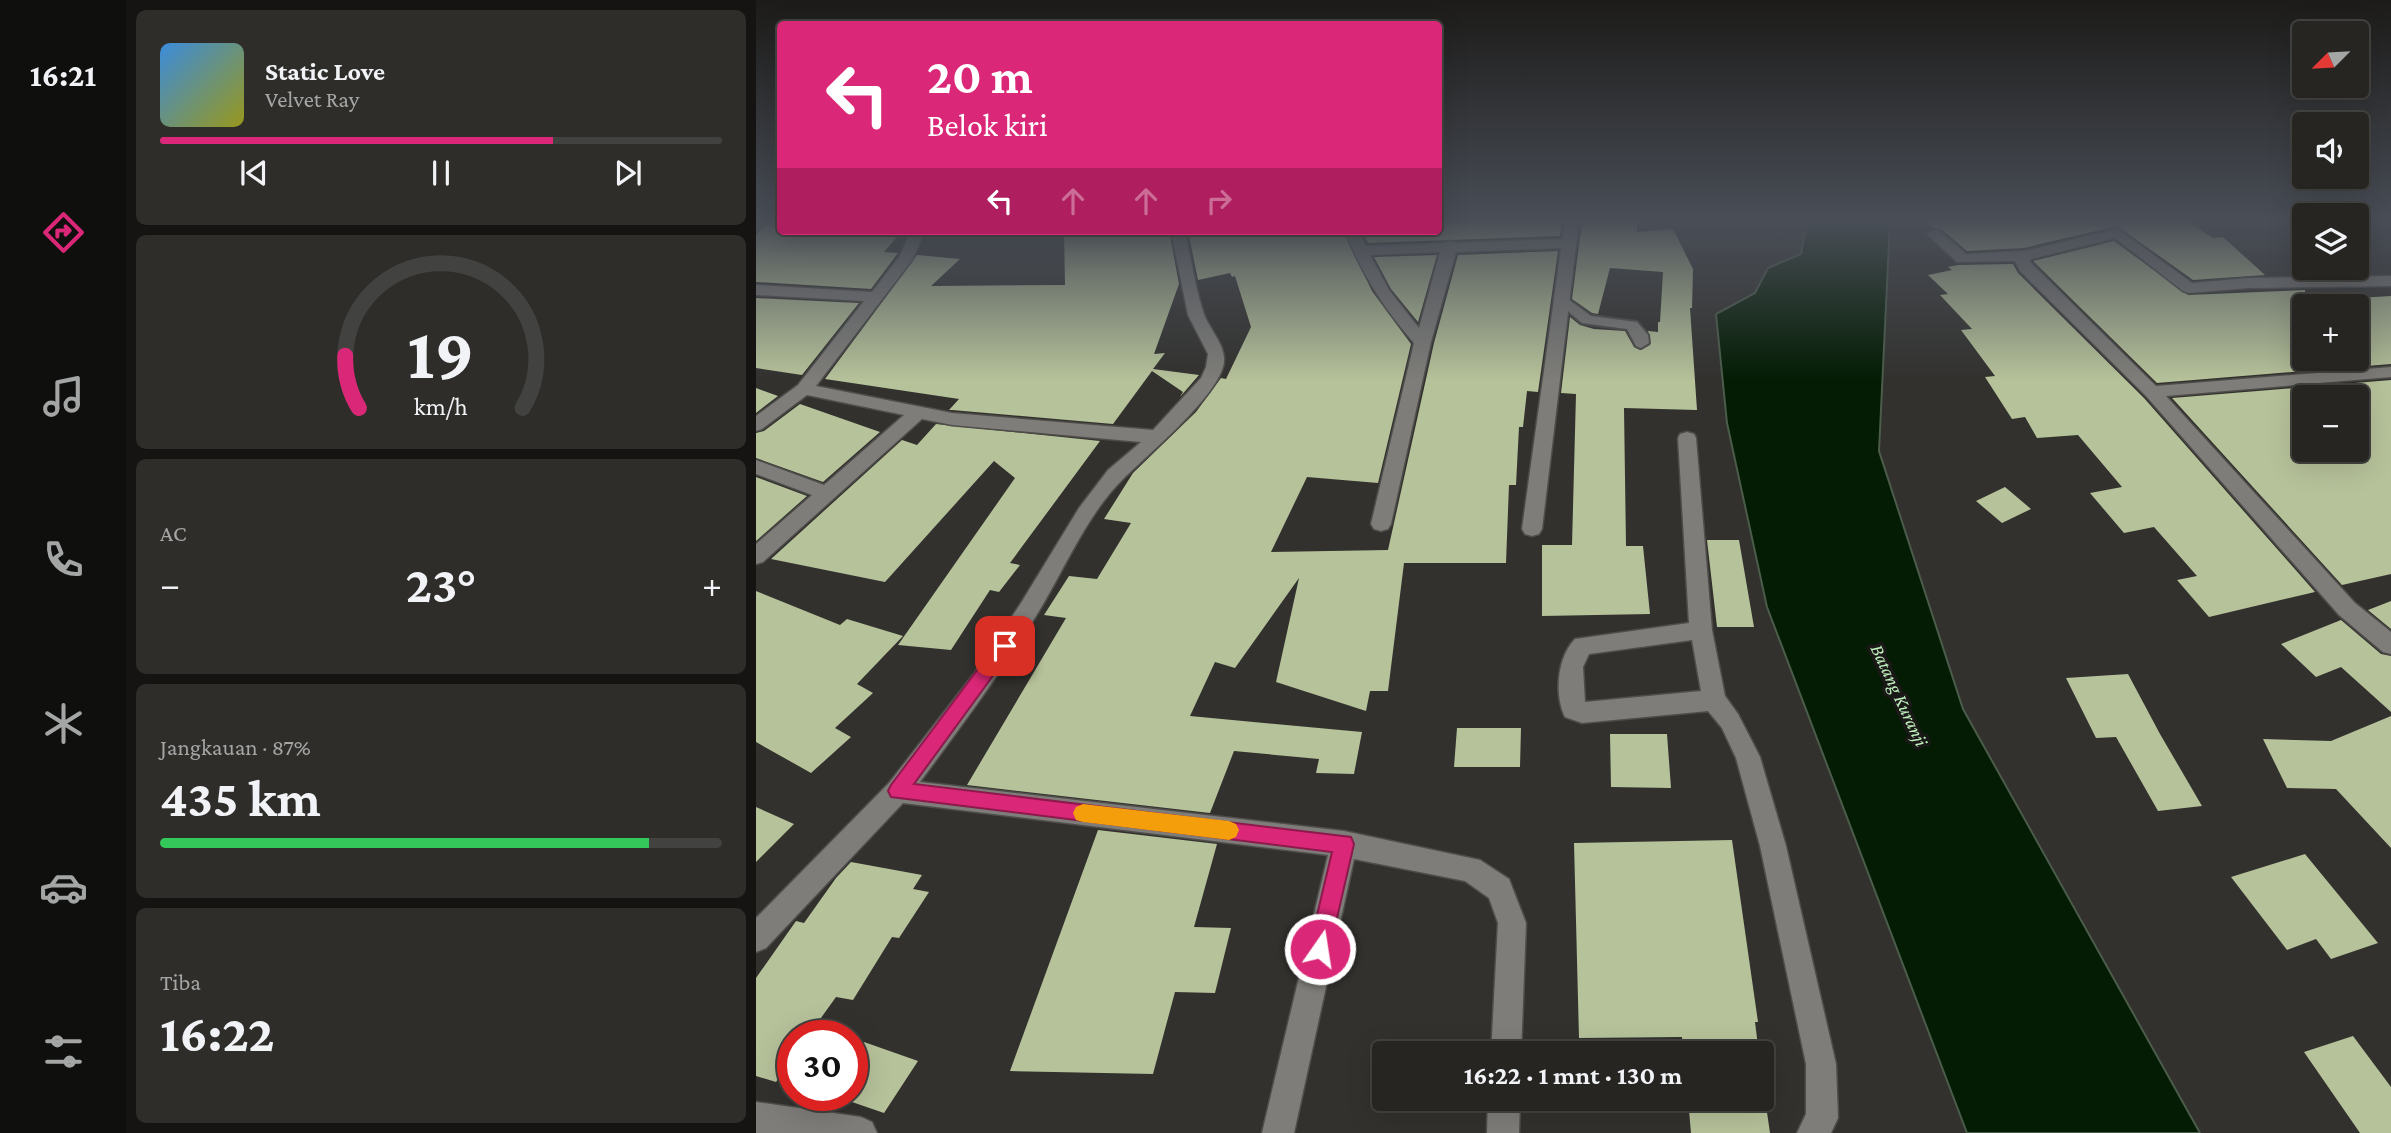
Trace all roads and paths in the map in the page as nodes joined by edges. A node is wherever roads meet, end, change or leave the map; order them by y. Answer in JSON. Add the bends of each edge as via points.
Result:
{"nodes":[{"id":1,"x":894,"y":275,"type":"edge"},
{"id":2,"x":1188,"y":275,"type":"edge"},
{"id":3,"x":1372,"y":275,"type":"edge"},
{"id":4,"x":1442,"y":275,"type":"edge"},
{"id":5,"x":1564,"y":275,"type":"edge"},
{"id":6,"x":2032,"y":275,"type":"edge"},
{"id":7,"x":2172,"y":275,"type":"edge"},
{"id":8,"x":2391,"y":281,"type":"edge"},
{"id":9,"x":756,"y":290,"type":"edge"},
{"id":10,"x":878,"y":297,"type":"junction"},
{"id":11,"x":1561,"y":298,"type":"junction"},
{"id":12,"x":1423,"y":342,"type":"junction"},
{"id":13,"x":1641,"y":343,"type":"dead end"},
{"id":14,"x":2391,"y":372,"type":"edge"},
{"id":15,"x":804,"y":389,"type":"junction"},
{"id":16,"x":2152,"y":393,"type":"junction"},
{"id":17,"x":918,"y":413,"type":"junction"},
{"id":18,"x":756,"y":425,"type":"edge"},
{"id":19,"x":1157,"y":436,"type":"junction"},
{"id":20,"x":1688,"y":438,"type":"dead end"},
{"id":21,"x":756,"y":467,"type":"edge"},
{"id":22,"x":829,"y":494,"type":"junction"},
{"id":23,"x":1381,"y":524,"type":"dead end"},
{"id":24,"x":1532,"y":529,"type":"dead end"},
{"id":25,"x":756,"y":556,"type":"edge"},
{"id":26,"x":1701,"y":630,"type":"junction"},
{"id":27,"x":2391,"y":645,"type":"edge"},
{"id":28,"x":1714,"y":700,"type":"junction"},
{"id":29,"x":898,"y":791,"type":"junction"},
{"id":30,"x":1344,"y":844,"type":"junction"},
{"id":31,"x":756,"y":939,"type":"edge"},
{"id":32,"x":1507,"y":1041,"type":"edge"},
{"id":33,"x":1504,"y":1111,"type":"edge"},
{"id":34,"x":756,"y":1118,"type":"edge"},
{"id":35,"x":861,"y":1133,"type":"edge"},
{"id":36,"x":1278,"y":1133,"type":"edge"},
{"id":37,"x":1503,"y":1133,"type":"edge"},
{"id":38,"x":1813,"y":1133,"type":"edge"}],
"edges":[{"from":1,"to":10,"type":"street"},
{"from":2,"to":19,"type":"street","via":[[1196,314],[1216,354],[1214,367],[1208,381]]},
{"from":3,"to":12,"type":"street","via":[[1398,316]]},
{"from":4,"to":12,"type":"street"},
{"from":5,"to":11,"type":"street"},
{"from":6,"to":16,"type":"street"},
{"from":7,"to":8,"type":"street","via":[[2189,288]]},
{"from":9,"to":10,"type":"street"},
{"from":10,"to":15,"type":"street"},
{"from":11,"to":13,"type":"lane","via":[[1587,320],[1632,325]]},
{"from":11,"to":24,"type":"street"},
{"from":12,"to":23,"type":"street"},
{"from":14,"to":16,"type":"street"},
{"from":15,"to":17,"type":"street"},
{"from":15,"to":18,"type":"street"},
{"from":16,"to":27,"type":"street","via":[[2347,609]]},
{"from":17,"to":19,"type":"street"},
{"from":17,"to":22,"type":"street"},
{"from":19,"to":29,"type":"street","via":[[1115,475],[1086,513],[981,682]]},
{"from":20,"to":26,"type":"street"},
{"from":21,"to":22,"type":"street"},
{"from":22,"to":25,"type":"street"},
{"from":26,"to":28,"type":"street"},
{"from":26,"to":28,"type":"street","via":[[1583,646],[1575,651],[1573,710],[1582,713]]},
{"from":28,"to":38,"type":"street","via":[[1748,757],[1776,860],[1821,1065],[1822,1118]]},
{"from":29,"to":30,"type":"street"},
{"from":29,"to":31,"type":"street"},
{"from":30,"to":32,"type":"street","via":[[1471,869],[1499,889],[1512,923]]},
{"from":30,"to":36,"type":"street"},
{"from":33,"to":37,"type":"street"},
{"from":34,"to":35,"type":"street"}]}
